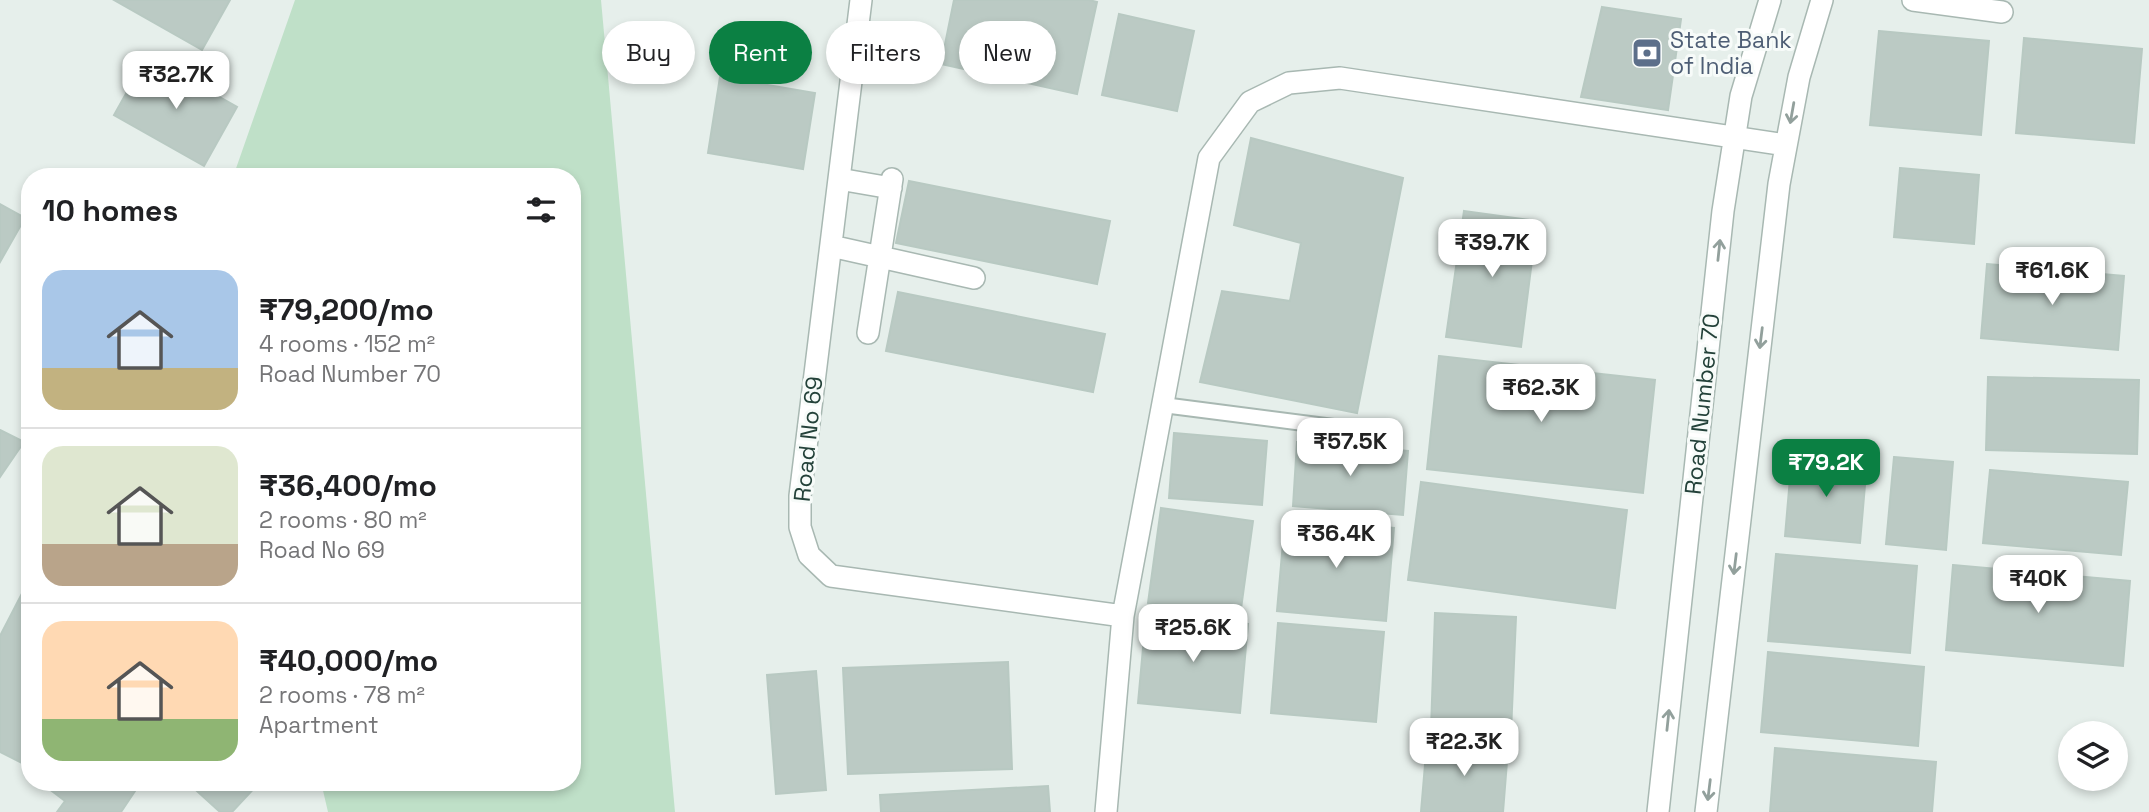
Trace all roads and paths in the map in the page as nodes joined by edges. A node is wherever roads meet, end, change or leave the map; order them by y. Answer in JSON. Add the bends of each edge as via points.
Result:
{"nodes":[{"id":1,"x":861,"y":0,"type":"edge"},
{"id":2,"x":1770,"y":0,"type":"edge"},
{"id":3,"x":1822,"y":0,"type":"edge"},
{"id":4,"x":1913,"y":0,"type":"edge"},
{"id":5,"x":2002,"y":12,"type":"dead end"},
{"id":6,"x":1733,"y":137,"type":"junction"},
{"id":7,"x":1786,"y":145,"type":"junction"},
{"id":8,"x":839,"y":179,"type":"junction"},
{"id":9,"x":831,"y":246,"type":"junction"},
{"id":10,"x":880,"y":257,"type":"junction"},
{"id":11,"x":974,"y":278,"type":"dead end"},
{"id":12,"x":868,"y":333,"type":"dead end"},
{"id":13,"x":1163,"y":405,"type":"junction"},
{"id":14,"x":1357,"y":430,"type":"dead end"},
{"id":15,"x":1123,"y":616,"type":"junction"},
{"id":16,"x":1106,"y":812,"type":"edge"},
{"id":17,"x":1658,"y":812,"type":"edge"},
{"id":18,"x":1706,"y":812,"type":"edge"}],
"edges":[{"from":1,"to":8,"type":"street","name":"Road No 69"},
{"from":2,"to":6,"type":"street","name":"Road Number 70"},
{"from":3,"to":7,"type":"street","one_way":true,"via":[[1798,77]]},
{"from":4,"to":5,"type":"street"},
{"from":6,"to":7,"type":"street"},
{"from":6,"to":13,"type":"street","via":[[1339,78],[1289,83],[1250,102],[1209,158]]},
{"from":17,"to":6,"type":"street","name":"Road Number 70","one_way":true},
{"from":7,"to":18,"type":"street","one_way":true},
{"from":8,"to":9,"type":"street","name":"Road No 69"},
{"from":8,"to":10,"type":"street","via":[[891,183]]},
{"from":9,"to":10,"type":"street"},
{"from":9,"to":15,"type":"street","name":"Road No 69","via":[[800,496],[800,527],[809,555],[831,576]]},
{"from":10,"to":11,"type":"street"},
{"from":10,"to":12,"type":"street"},
{"from":13,"to":14,"type":"lane"},
{"from":13,"to":15,"type":"street"},
{"from":15,"to":16,"type":"street"}]}
